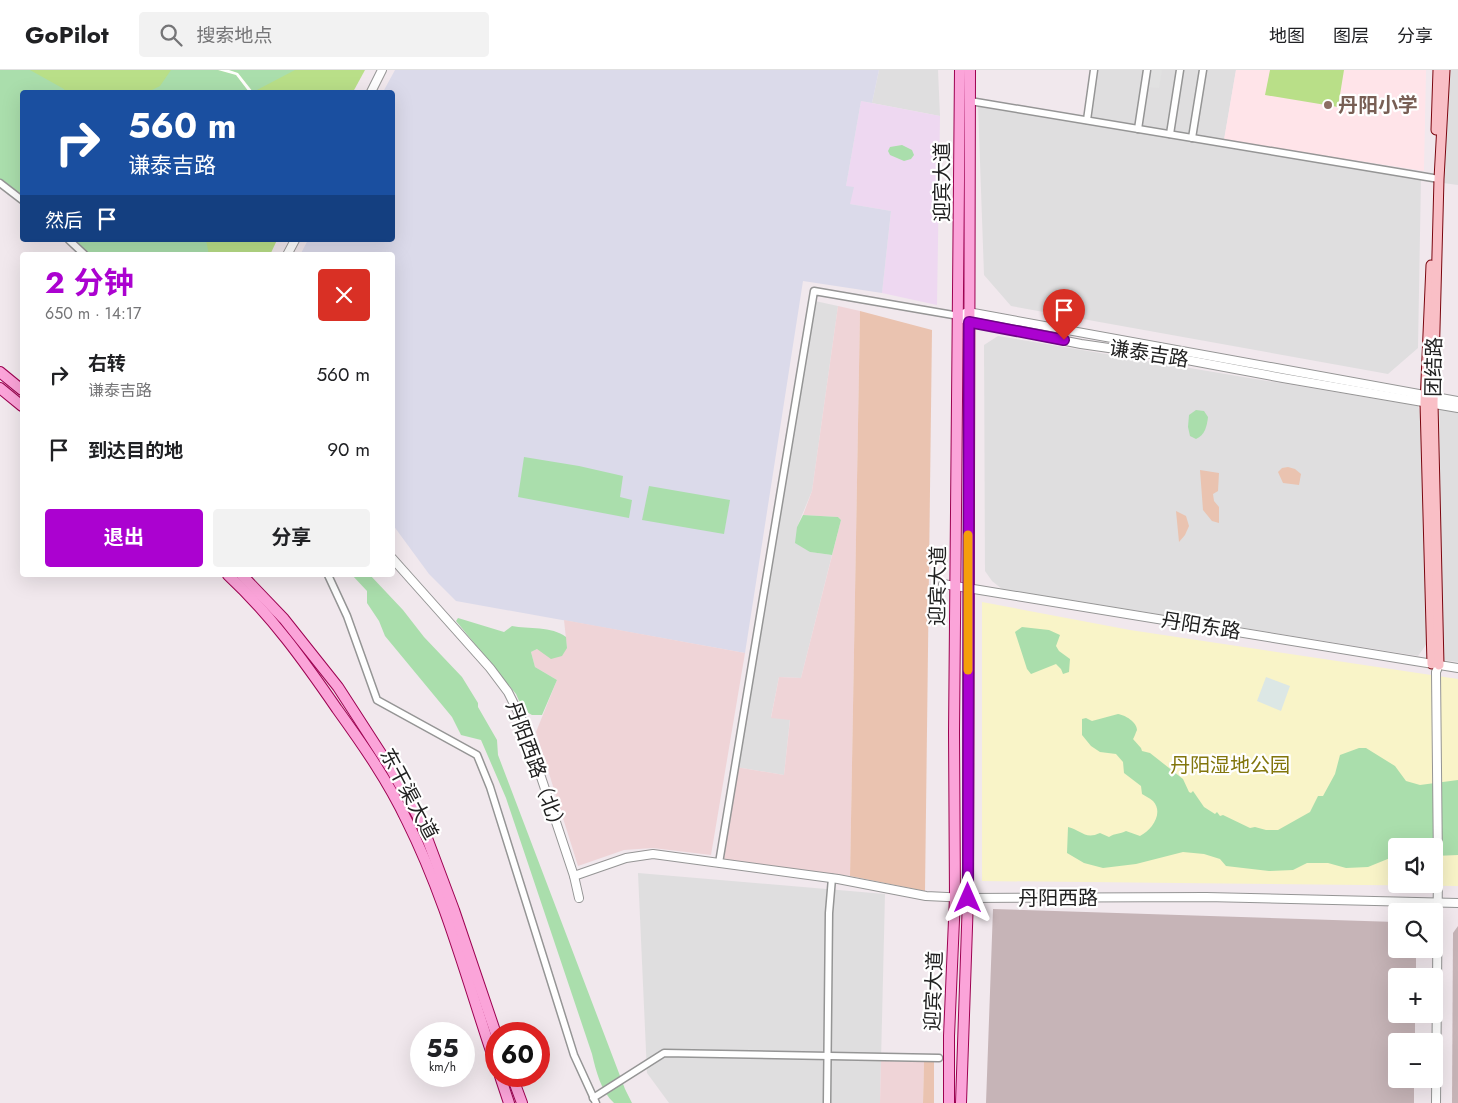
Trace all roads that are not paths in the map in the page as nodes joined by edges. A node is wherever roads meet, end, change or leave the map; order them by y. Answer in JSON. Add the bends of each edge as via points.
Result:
{"nodes":[{"id":1,"x":382,"y":70,"type":"edge"},
{"id":2,"x":960,"y":70,"type":"edge"},
{"id":3,"x":970,"y":70,"type":"edge"},
{"id":4,"x":1094,"y":70,"type":"edge"},
{"id":5,"x":1147,"y":70,"type":"edge"},
{"id":6,"x":1180,"y":70,"type":"edge"},
{"id":7,"x":1203,"y":70,"type":"edge"},
{"id":8,"x":1438,"y":70,"type":"edge"},
{"id":9,"x":1445,"y":70,"type":"edge"},
{"id":10,"x":371,"y":90,"type":"edge"},
{"id":11,"x":970,"y":101,"type":"junction"},
{"id":12,"x":1086,"y":120,"type":"junction"},
{"id":13,"x":1138,"y":129,"type":"junction"},
{"id":14,"x":1170,"y":134,"type":"junction"},
{"id":15,"x":1192,"y":138,"type":"junction"},
{"id":16,"x":1436,"y":179,"type":"junction"},
{"id":17,"x":0,"y":183,"type":"edge"},
{"id":18,"x":20,"y":198,"type":"edge"},
{"id":19,"x":71,"y":242,"type":"edge"},
{"id":20,"x":82,"y":252,"type":"edge"},
{"id":21,"x":965,"y":317,"type":"junction"},
{"id":22,"x":0,"y":372,"type":"edge"},
{"id":23,"x":0,"y":388,"type":"edge"},
{"id":24,"x":20,"y":388,"type":"edge"},
{"id":25,"x":1429,"y":400,"type":"junction"},
{"id":26,"x":1458,"y":401,"type":"edge"},
{"id":27,"x":20,"y":404,"type":"edge"},
{"id":28,"x":1458,"y":408,"type":"edge"},
{"id":29,"x":395,"y":561,"type":"edge"},
{"id":30,"x":230,"y":577,"type":"edge"},
{"id":31,"x":244,"y":577,"type":"edge"},
{"id":32,"x":329,"y":577,"type":"edge"},
{"id":33,"x":944,"y":584,"type":"dead end"},
{"id":34,"x":956,"y":587,"type":"junction"},
{"id":35,"x":968,"y":588,"type":"junction"},
{"id":36,"x":1436,"y":667,"type":"junction"},
{"id":37,"x":1458,"y":668,"type":"edge"},
{"id":38,"x":719,"y":863,"type":"junction"},
{"id":39,"x":574,"y":876,"type":"junction"},
{"id":40,"x":832,"y":878,"type":"junction"},
{"id":41,"x":956,"y":897,"type":"junction"},
{"id":42,"x":579,"y":898,"type":"dead end"},
{"id":43,"x":968,"y":898,"type":"junction"},
{"id":44,"x":1438,"y":903,"type":"joint"},
{"id":45,"x":1443,"y":903,"type":"edge"},
{"id":46,"x":1458,"y":903,"type":"edge"},
{"id":47,"x":1437,"y":958,"type":"edge"},
{"id":48,"x":492,"y":1022,"type":"edge"},
{"id":49,"x":485,"y":1033,"type":"edge"},
{"id":50,"x":828,"y":1056,"type":"junction"},
{"id":51,"x":939,"y":1058,"type":"dead end"},
{"id":52,"x":504,"y":1087,"type":"edge"},
{"id":53,"x":516,"y":1087,"type":"edge"},
{"id":54,"x":595,"y":1101,"type":"edge"},
{"id":55,"x":509,"y":1103,"type":"edge"},
{"id":56,"x":522,"y":1103,"type":"edge"},
{"id":57,"x":827,"y":1103,"type":"edge"},
{"id":58,"x":949,"y":1103,"type":"edge"},
{"id":59,"x":961,"y":1103,"type":"edge"},
{"id":60,"x":1436,"y":1103,"type":"edge"}],
"edges":[{"from":1,"to":10,"type":"street"},
{"from":2,"to":21,"type":"main road","name":"迎宾大道"},
{"from":3,"to":11,"type":"main road","name":"迎宾大道"},
{"from":4,"to":12,"type":"street"},
{"from":5,"to":13,"type":"street"},
{"from":6,"to":14,"type":"street"},
{"from":7,"to":15,"type":"street"},
{"from":8,"to":16,"type":"main road","name":"团结路"},
{"from":9,"to":16,"type":"main road","name":"团结路"},
{"from":11,"to":12,"type":"street"},
{"from":11,"to":21,"type":"main road","name":"迎宾大道"},
{"from":12,"to":13,"type":"street"},
{"from":13,"to":14,"type":"street"},
{"from":14,"to":15,"type":"street"},
{"from":15,"to":16,"type":"street"},
{"from":16,"to":25,"type":"main road","name":"团结路"},
{"from":17,"to":18,"type":"street"},
{"from":19,"to":20,"type":"street"},
{"from":21,"to":25,"type":"street","name":"谦泰吉路","via":[[1082,344]]},
{"from":21,"to":34,"type":"main road","name":"迎宾大道"},
{"from":21,"to":35,"type":"main road","name":"迎宾大道"},
{"from":21,"to":38,"type":"street","via":[[814,291]]},
{"from":22,"to":24,"type":"main road"},
{"from":23,"to":27,"type":"main road"},
{"from":25,"to":26,"type":"street","name":"谦泰吉路"},
{"from":25,"to":28,"type":"street","name":"谦泰吉路"},
{"from":25,"to":36,"type":"main road","name":"团结路"},
{"from":29,"to":39,"type":"street","name":"丹阳西路（北）","via":[[508,692],[522,720]]},
{"from":30,"to":49,"type":"main road","name":"东干渠大道","via":[[294,647],[377,765],[408,821],[440,896]]},
{"from":31,"to":48,"type":"main road","name":"东干渠大道","via":[[284,619],[338,687],[421,822]]},
{"from":32,"to":54,"type":"street","via":[[348,616],[377,700],[477,755],[490,787],[574,1055]]},
{"from":33,"to":34,"type":"street","name":"丹阳东路"},
{"from":34,"to":35,"type":"street","name":"丹阳东路"},
{"from":34,"to":41,"type":"main road","name":"迎宾大道"},
{"from":35,"to":36,"type":"street","name":"丹阳东路"},
{"from":35,"to":43,"type":"main road","name":"迎宾大道"},
{"from":36,"to":37,"type":"street","name":"丹阳东路"},
{"from":36,"to":44,"type":"street"},
{"from":38,"to":39,"type":"street","name":"丹阳西路","via":[[653,854],[626,858]]},
{"from":38,"to":40,"type":"street","name":"丹阳西路"},
{"from":39,"to":42,"type":"street","name":"丹阳西路（北）"},
{"from":40,"to":41,"type":"street","name":"丹阳西路","via":[[926,896]]},
{"from":40,"to":50,"type":"street"},
{"from":41,"to":43,"type":"street","name":"丹阳西路"},
{"from":41,"to":58,"type":"main road","name":"迎宾大道"},
{"from":43,"to":44,"type":"street","name":"丹阳西路","via":[[1206,897]]},
{"from":43,"to":59,"type":"main road","name":"迎宾大道"},
{"from":45,"to":46,"type":"street","name":"丹阳西路"},
{"from":47,"to":60,"type":"street"},
{"from":50,"to":51,"type":"street"},
{"from":50,"to":54,"type":"street","via":[[664,1053]]},
{"from":50,"to":57,"type":"street"},
{"from":52,"to":55,"type":"main road"},
{"from":53,"to":56,"type":"main road"}]}
